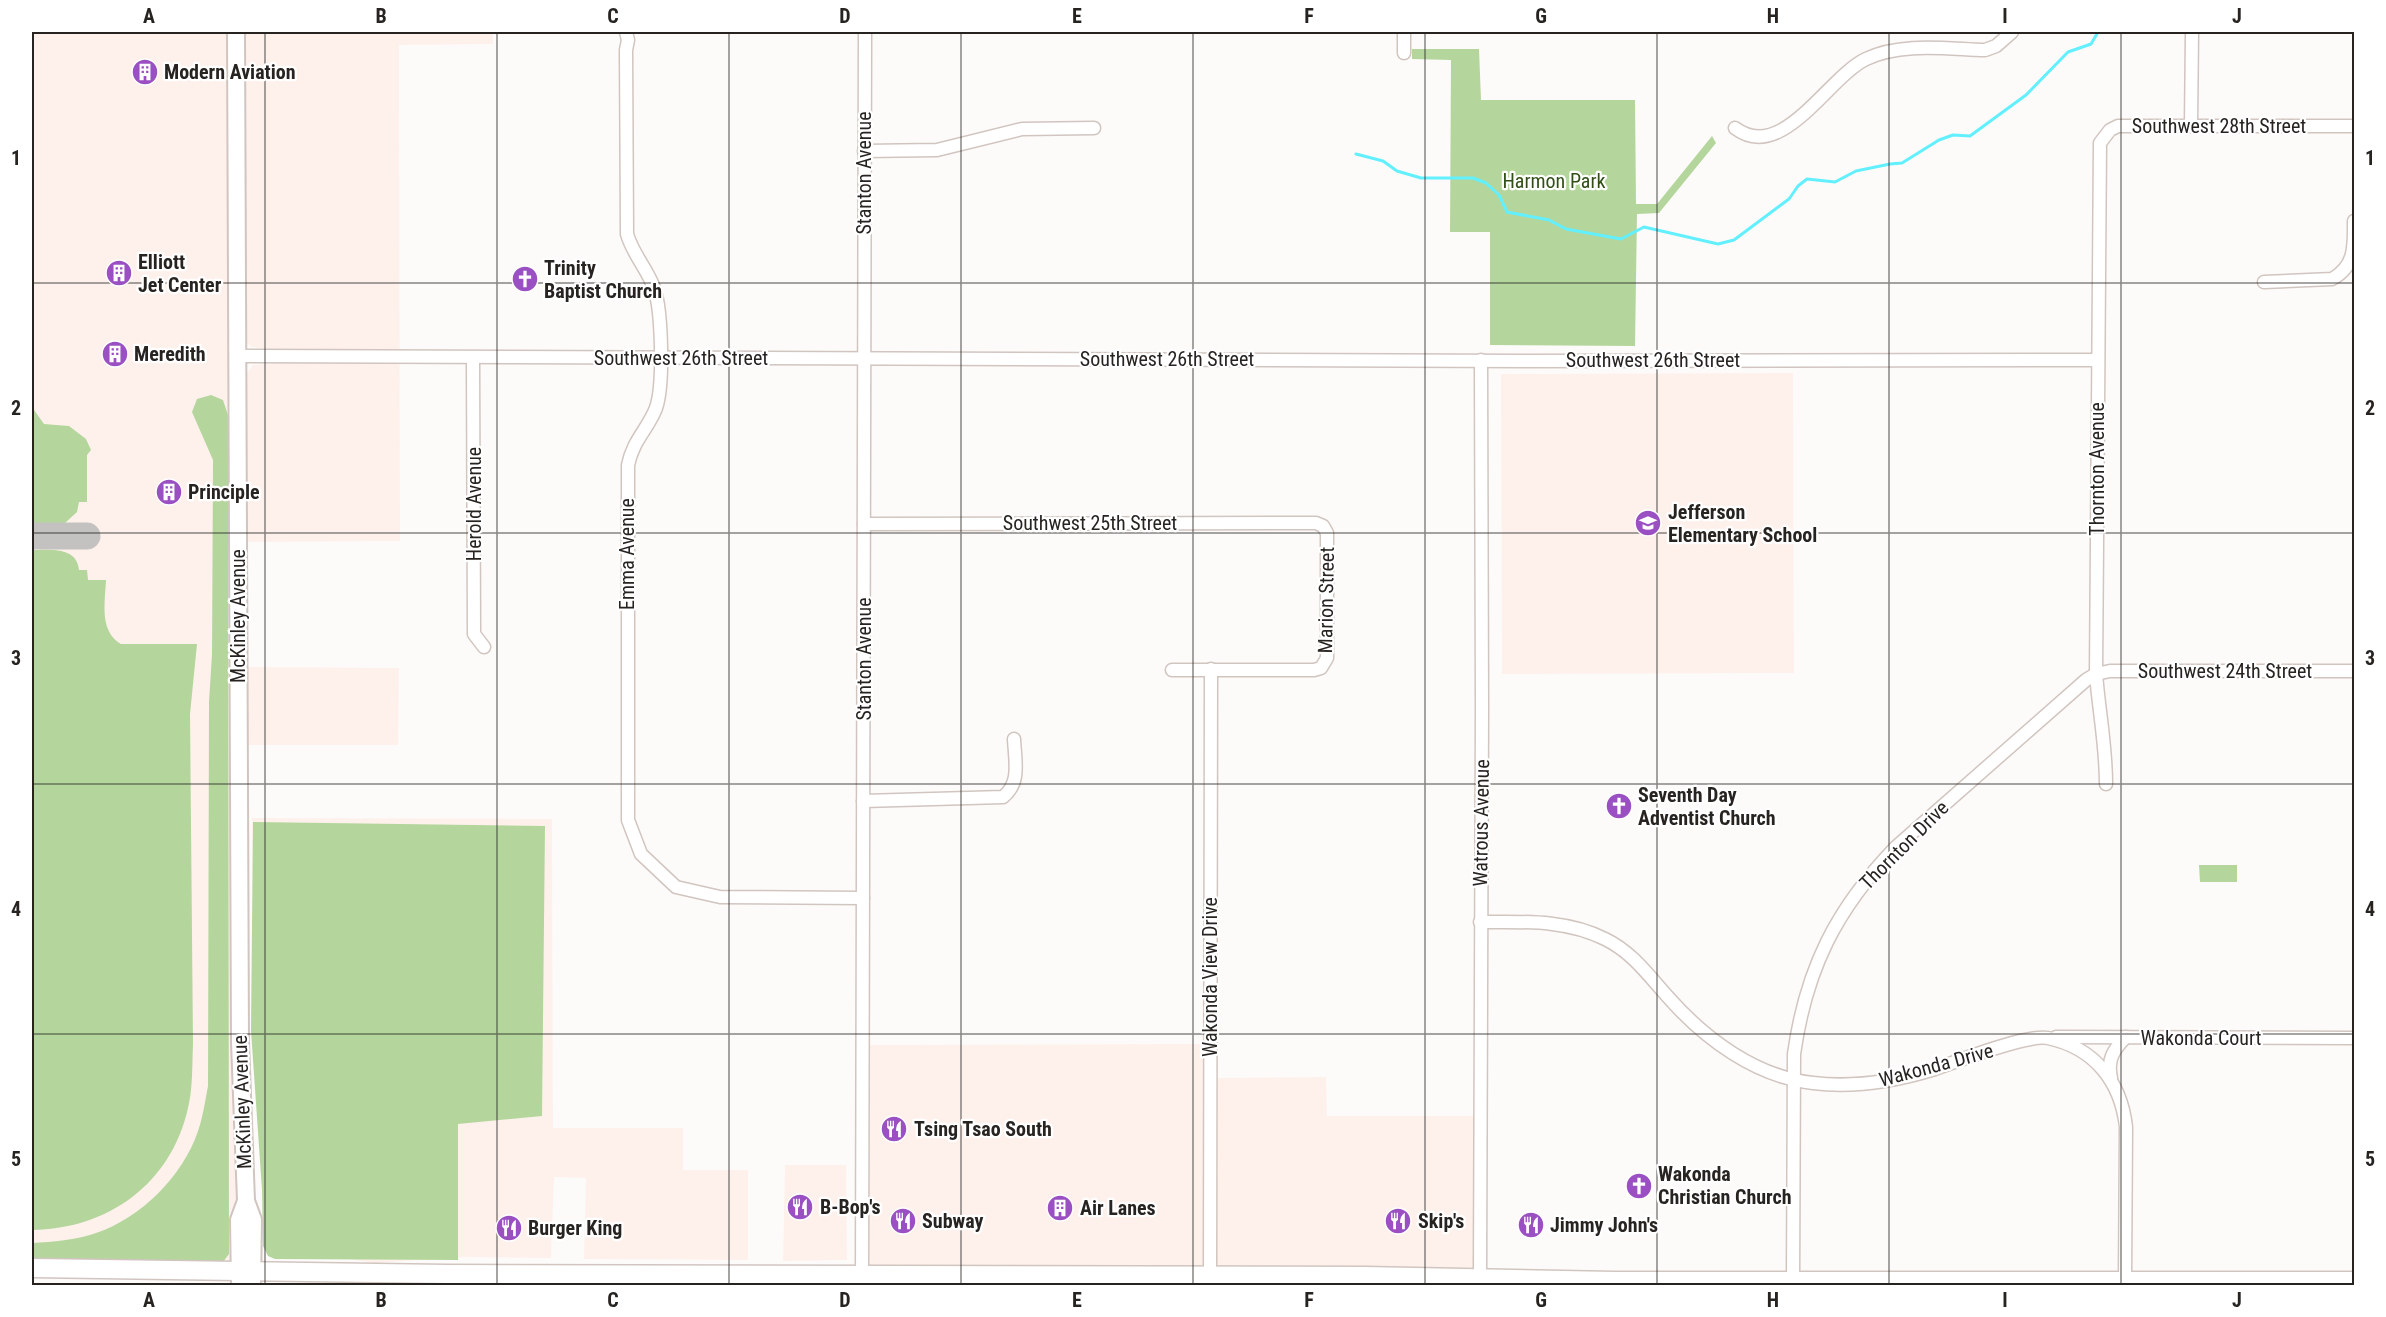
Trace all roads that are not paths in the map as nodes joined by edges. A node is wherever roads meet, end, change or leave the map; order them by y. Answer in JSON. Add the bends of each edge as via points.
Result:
{"nodes":[{"id":1,"x":236,"y":32,"type":"edge"},
{"id":2,"x":626,"y":32,"type":"edge"},
{"id":3,"x":865,"y":32,"type":"edge"},
{"id":4,"x":1404,"y":32,"type":"edge"},
{"id":5,"x":2012,"y":32,"type":"edge"},
{"id":6,"x":2192,"y":32,"type":"edge"},
{"id":7,"x":1404,"y":53,"type":"dead end"},
{"id":8,"x":2191,"y":126,"type":"junction"},
{"id":9,"x":2355,"y":126,"type":"edge"},
{"id":10,"x":1094,"y":128,"type":"dead end"},
{"id":11,"x":1735,"y":128,"type":"dead end"},
{"id":12,"x":864,"y":151,"type":"junction"},
{"id":13,"x":2099,"y":153,"type":"joint"},
{"id":14,"x":2355,"y":221,"type":"edge"},
{"id":15,"x":2264,"y":282,"type":"dead end"},
{"id":16,"x":237,"y":356,"type":"junction"},
{"id":17,"x":473,"y":358,"type":"junction"},
{"id":18,"x":660,"y":358,"type":"junction"},
{"id":19,"x":864,"y":358,"type":"junction"},
{"id":20,"x":1481,"y":360,"type":"junction"},
{"id":21,"x":2098,"y":360,"type":"junction"},
{"id":22,"x":1316,"y":523,"type":"joint"},
{"id":23,"x":864,"y":524,"type":"junction"},
{"id":24,"x":484,"y":647,"type":"dead end"},
{"id":25,"x":1211,"y":669,"type":"junction"},
{"id":26,"x":1172,"y":670,"type":"dead end"},
{"id":27,"x":2355,"y":671,"type":"edge"},
{"id":28,"x":2096,"y":674,"type":"junction"},
{"id":29,"x":1014,"y":739,"type":"dead end"},
{"id":30,"x":2106,"y":784,"type":"dead end"},
{"id":31,"x":863,"y":801,"type":"junction"},
{"id":32,"x":863,"y":898,"type":"junction"},
{"id":33,"x":1480,"y":922,"type":"junction"},
{"id":34,"x":2047,"y":1037,"type":"junction"},
{"id":35,"x":2126,"y":1037,"type":"junction"},
{"id":36,"x":2355,"y":1038,"type":"edge"},
{"id":37,"x":1793,"y":1079,"type":"junction"},
{"id":38,"x":2111,"y":1079,"type":"junction"},
{"id":39,"x":32,"y":1268,"type":"edge"},
{"id":40,"x":246,"y":1278,"type":"edge"},
{"id":41,"x":862,"y":1280,"type":"edge"},
{"id":42,"x":1210,"y":1281,"type":"edge"},
{"id":43,"x":1480,"y":1281,"type":"edge"},
{"id":44,"x":2355,"y":1281,"type":"edge"},
{"id":45,"x":1794,"y":1284,"type":"edge"},
{"id":46,"x":2123,"y":1284,"type":"edge"}],
"edges":[{"from":1,"to":16,"type":"main road","name":"McKinley Avenue"},
{"from":2,"to":18,"type":"street","name":"Emma Avenue","via":[[627,234],[655,292]]},
{"from":3,"to":12,"type":"street","name":"Stanton Avenue"},
{"from":4,"to":7,"type":"street"},
{"from":5,"to":11,"type":"street","via":[[1985,50],[1884,52],[1848,70],[1782,131],[1753,136]]},
{"from":6,"to":8,"type":"street"},
{"from":8,"to":9,"type":"street","name":"Southwest 28th Street"},
{"from":8,"to":13,"type":"street","name":"Southwest 28th Street","via":[[2118,126],[2104,136]]},
{"from":10,"to":12,"type":"street","via":[[1022,129],[937,150]]},
{"from":12,"to":19,"type":"street","name":"Stanton Avenue"},
{"from":13,"to":21,"type":"street","name":"Thornton Avenue"},
{"from":14,"to":15,"type":"street","via":[[2352,258],[2347,268],[2332,279]]},
{"from":16,"to":17,"type":"street","name":"Southwest 26th Street"},
{"from":16,"to":40,"type":"main road","name":"McKinley Avenue","via":[[240,1042],[246,1201],[253,1220]]},
{"from":17,"to":18,"type":"street","name":"Southwest 26th Street"},
{"from":17,"to":24,"type":"street","name":"Herold Avenue","via":[[474,634]]},
{"from":18,"to":19,"type":"street","name":"Southwest 26th Street"},
{"from":18,"to":32,"type":"street","name":"Emma Avenue","via":[[656,407],[636,441],[628,465],[628,820],[641,854],[676,887],[720,897]]},
{"from":19,"to":20,"type":"street","name":"Southwest 26th Street"},
{"from":19,"to":23,"type":"street","name":"Stanton Avenue"},
{"from":20,"to":21,"type":"street","name":"Southwest 26th Street"},
{"from":20,"to":33,"type":"street","name":"Watrous Avenue"},
{"from":21,"to":28,"type":"street","name":"Thornton Avenue"},
{"from":22,"to":23,"type":"street","name":"Southwest 25th Street"},
{"from":22,"to":25,"type":"street","name":"Marion Street","via":[[1327,533],[1328,658],[1321,668]]},
{"from":23,"to":31,"type":"street","name":"Stanton Avenue"},
{"from":25,"to":26,"type":"street"},
{"from":25,"to":42,"type":"street","name":"Wakonda View Drive"},
{"from":27,"to":28,"type":"street","name":"Southwest 24th Street"},
{"from":28,"to":30,"type":"street","name":"Thornton Avenue","via":[[2106,748]]},
{"from":28,"to":37,"type":"street","name":"Thornton Drive","via":[[1896,847],[1852,897],[1819,956],[1807,988],[1799,1020]]},
{"from":29,"to":31,"type":"street","via":[[1016,782],[1003,797]]},
{"from":31,"to":32,"type":"street","name":"Stanton Avenue"},
{"from":32,"to":41,"type":"street","name":"Stanton Avenue"},
{"from":33,"to":37,"type":"street","name":"Wakonda Drive","via":[[1558,923],[1604,938],[1642,966],[1706,1034],[1752,1064]]},
{"from":33,"to":43,"type":"street","name":"Watrous Avenue"},
{"from":34,"to":35,"type":"street","name":"Wakonda Court"},
{"from":34,"to":37,"type":"street","name":"Wakonda Drive","via":[[1884,1081],[1843,1085]]},
{"from":34,"to":38,"type":"street","via":[[2083,1053]]},
{"from":35,"to":36,"type":"street","name":"Wakonda Court"},
{"from":35,"to":38,"type":"street","via":[[2111,1056]]},
{"from":37,"to":45,"type":"street","name":"Thornton Drive"},
{"from":38,"to":46,"type":"street","via":[[2122,1101],[2126,1127]]},
{"from":39,"to":40,"type":"main road"},
{"from":40,"to":41,"type":"main road","via":[[447,1274]]},
{"from":41,"to":42,"type":"main road"},
{"from":42,"to":43,"type":"main road"},
{"from":43,"to":45,"type":"main road"},
{"from":44,"to":46,"type":"main road"},
{"from":45,"to":46,"type":"main road"}]}
